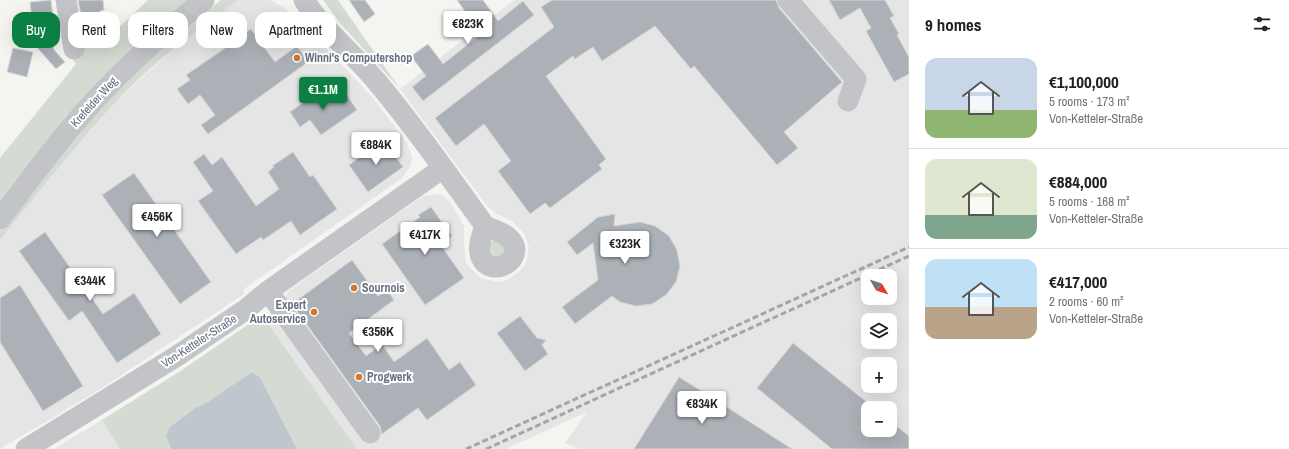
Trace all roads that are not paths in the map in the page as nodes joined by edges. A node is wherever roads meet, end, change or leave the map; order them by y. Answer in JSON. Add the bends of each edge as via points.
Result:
{"nodes":[{"id":1,"x":66,"y":0,"type":"edge"},
{"id":2,"x":204,"y":0,"type":"edge"},
{"id":3,"x":304,"y":0,"type":"edge"},
{"id":4,"x":788,"y":0,"type":"edge"},
{"id":5,"x":74,"y":49,"type":"dead end"},
{"id":6,"x":848,"y":101,"type":"dead end"},
{"id":7,"x":443,"y":168,"type":"junction"},
{"id":8,"x":0,"y":219,"type":"edge"},
{"id":9,"x":485,"y":226,"type":"dead end"},
{"id":10,"x":268,"y":291,"type":"junction"},
{"id":11,"x":370,"y":433,"type":"dead end"},
{"id":12,"x":26,"y":449,"type":"edge"}],
"edges":[{"from":1,"to":5,"type":"street"},
{"from":2,"to":8,"type":"street","name":"Krefelder Weg","via":[[142,52],[109,85],[79,118]]},
{"from":3,"to":7,"type":"street","via":[[376,80]]},
{"from":4,"to":6,"type":"street","via":[[856,79]]},
{"from":7,"to":9,"type":"street"},
{"from":7,"to":10,"type":"street","name":"Von-Ketteler-Straße"},
{"from":10,"to":11,"type":"street"},
{"from":10,"to":12,"type":"street","name":"Von-Ketteler-Straße","via":[[177,356]]}]}
